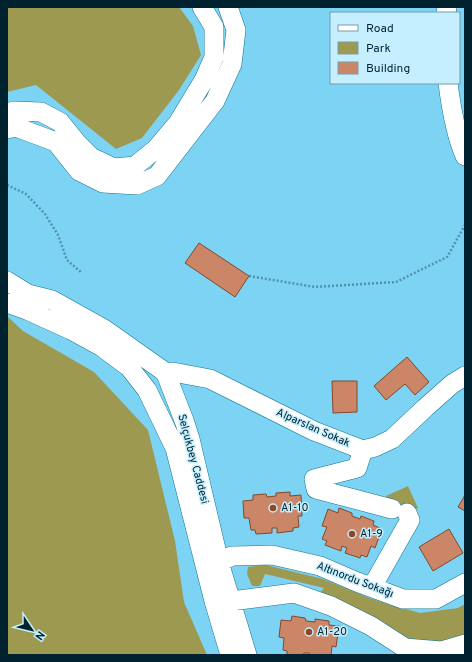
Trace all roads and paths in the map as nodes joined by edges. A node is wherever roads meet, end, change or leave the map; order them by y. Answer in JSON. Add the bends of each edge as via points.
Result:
{"nodes":[{"id":1,"x":202,"y":7,"type":"edge"},
{"id":2,"x":228,"y":7,"type":"edge"},
{"id":3,"x":448,"y":84,"type":"edge"},
{"id":4,"x":7,"y":113,"type":"edge"},
{"id":5,"x":7,"y":130,"type":"edge"},
{"id":6,"x":465,"y":156,"type":"edge"},
{"id":7,"x":7,"y":185,"type":"edge"},
{"id":8,"x":465,"y":226,"type":"edge"},
{"id":9,"x":82,"y":274,"type":"dead end"},
{"id":10,"x":249,"y":276,"type":"dead end"},
{"id":11,"x":7,"y":281,"type":"edge"},
{"id":12,"x":7,"y":303,"type":"edge"},
{"id":13,"x":166,"y":374,"type":"junction"},
{"id":14,"x":465,"y":376,"type":"edge"},
{"id":15,"x":363,"y":450,"type":"junction"},
{"id":16,"x":219,"y":562,"type":"junction"},
{"id":17,"x":465,"y":583,"type":"edge"},
{"id":18,"x":372,"y":588,"type":"junction"},
{"id":19,"x":231,"y":601,"type":"junction"},
{"id":20,"x":465,"y":644,"type":"edge"},
{"id":21,"x":230,"y":655,"type":"edge"},
{"id":22,"x":247,"y":655,"type":"edge"}],
"edges":[{"from":1,"to":4,"type":"street","via":[[214,27],[214,57],[204,80],[178,123],[156,149],[135,166],[114,168],[91,157],[60,122],[41,112]]},
{"from":2,"to":5,"type":"street","via":[[236,30],[232,64],[215,101],[157,176],[136,185],[103,183],[79,171],[56,142],[16,126]]},
{"from":3,"to":6,"type":"street","via":[[454,121]]},
{"from":7,"to":9,"type":"path","via":[[26,194],[45,214],[58,235],[68,260]]},
{"from":8,"to":10,"type":"path","via":[[447,257],[396,282],[315,287]]},
{"from":11,"to":13,"type":"street","via":[[28,294],[52,300],[104,329]]},
{"from":12,"to":21,"type":"street","name":"Selçukbey Caddesi","via":[[71,330],[102,347],[129,367],[147,390],[174,448]]},
{"from":13,"to":15,"type":"street","name":"Alparslan Sokak","via":[[173,372],[210,379],[314,431]]},
{"from":13,"to":16,"type":"street","name":"Selçukbey Caddesi","via":[[190,439]]},
{"from":14,"to":15,"type":"street","name":"Alparslan Sokak","via":[[452,384],[392,439]]},
{"from":15,"to":18,"type":"street","via":[[358,468],[314,479],[316,490],[399,511],[410,520]]},
{"from":16,"to":18,"type":"street","name":"Altınordu Sokağı","via":[[232,556],[272,555],[320,566]]},
{"from":16,"to":19,"type":"street","name":"Selçukbey Caddesi"},
{"from":17,"to":18,"type":"street","name":"Altınordu Sokağı","via":[[436,598],[403,599]]},
{"from":19,"to":20,"type":"street","via":[[294,593],[331,606],[371,626],[405,648],[441,651]]},
{"from":19,"to":22,"type":"street","name":"Selçukbey Caddesi"}]}
